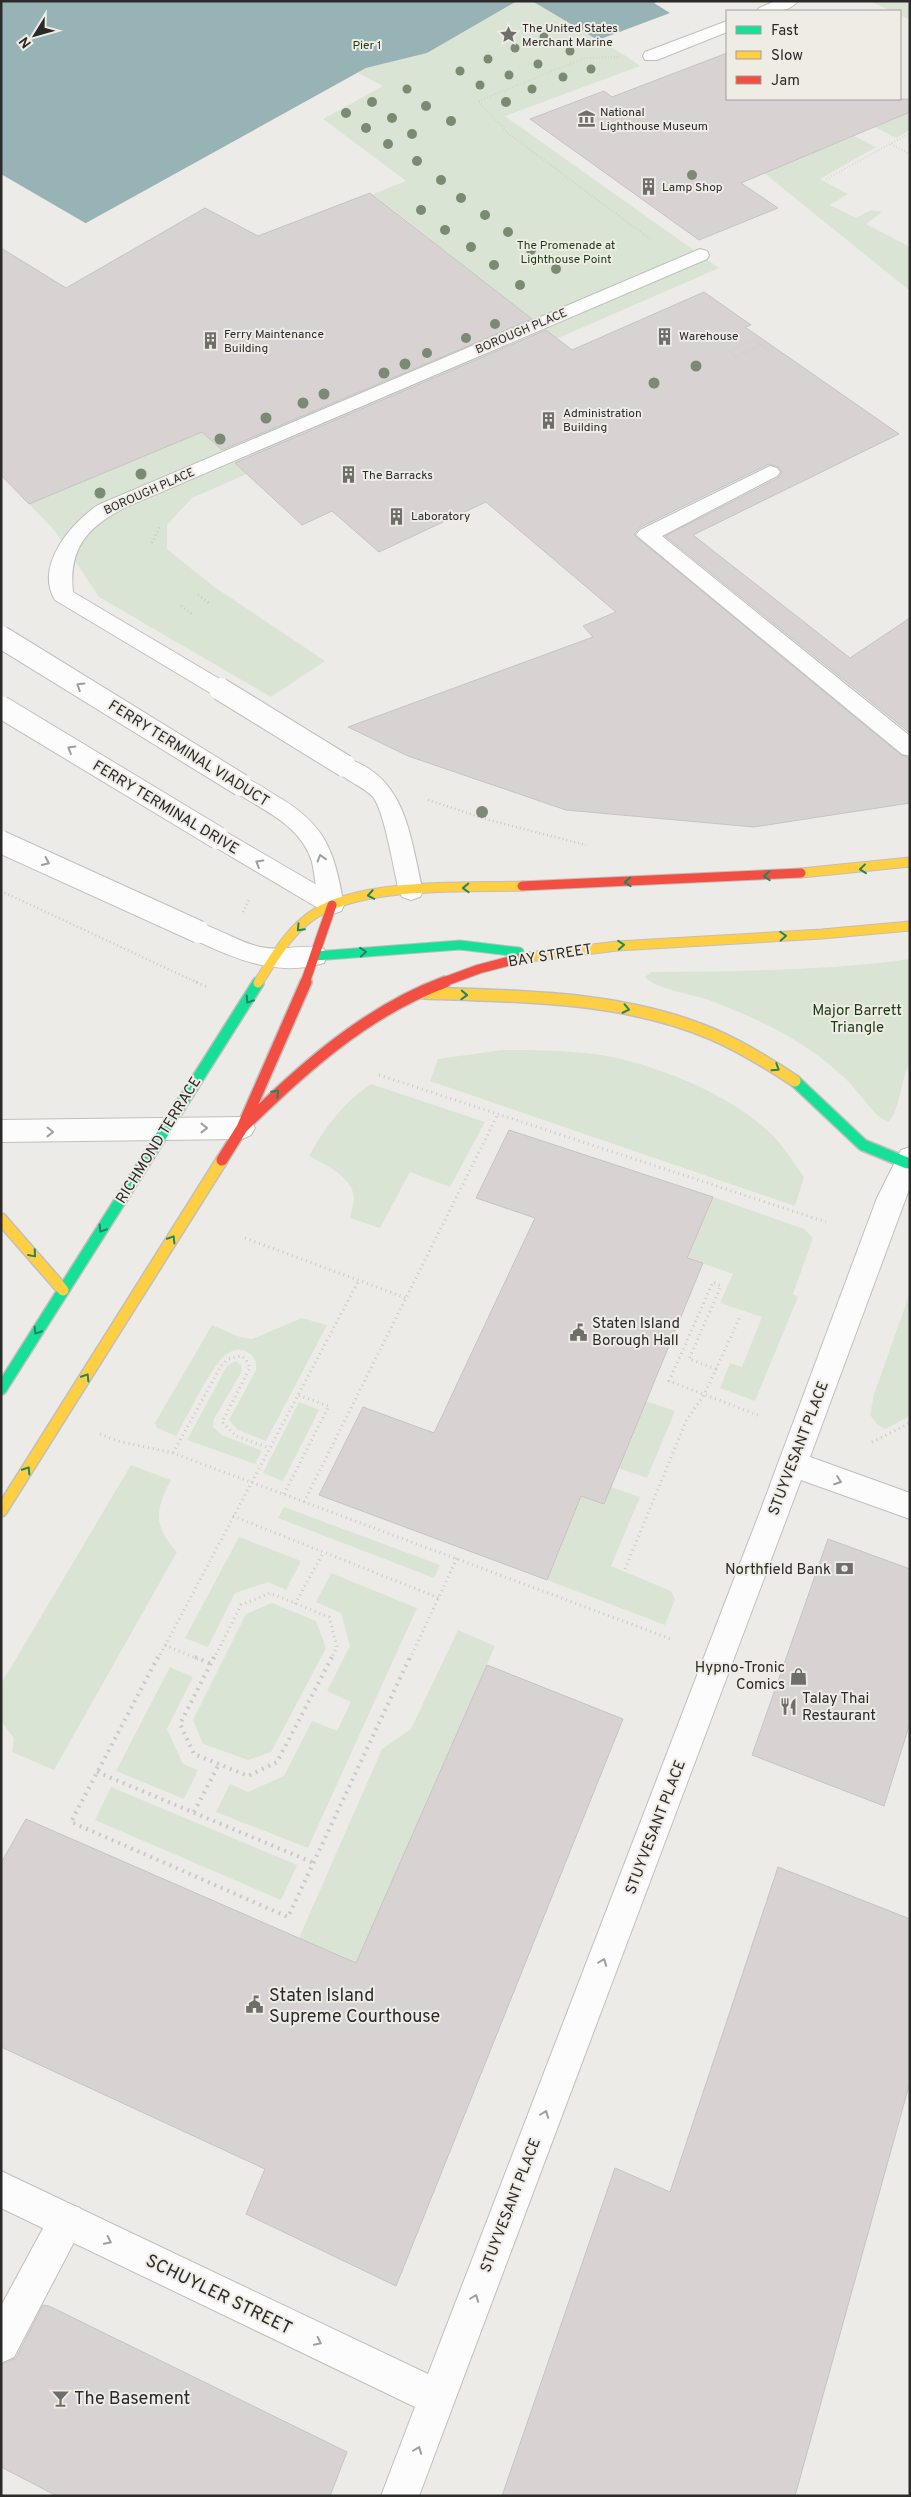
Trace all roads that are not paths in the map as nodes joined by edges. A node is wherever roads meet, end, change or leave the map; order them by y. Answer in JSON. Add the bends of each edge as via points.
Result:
{"nodes":[{"id":1,"x":790,"y":1,"type":"edge"},
{"id":2,"x":768,"y":10,"type":"edge"},
{"id":3,"x":726,"y":26,"type":"edge"},
{"id":4,"x":651,"y":56,"type":"dead end"},
{"id":5,"x":700,"y":255,"type":"dead end"},
{"id":6,"x":770,"y":472,"type":"dead end"},
{"id":7,"x":1,"y":637,"type":"edge"},
{"id":8,"x":1,"y":707,"type":"edge"},
{"id":9,"x":910,"y":748,"type":"edge"},
{"id":10,"x":1,"y":842,"type":"edge"},
{"id":11,"x":910,"y":862,"type":"edge"},
{"id":12,"x":411,"y":891,"type":"junction"},
{"id":13,"x":332,"y":905,"type":"junction"},
{"id":14,"x":910,"y":926,"type":"edge"},
{"id":15,"x":538,"y":954,"type":"junction"},
{"id":16,"x":315,"y":956,"type":"junction"},
{"id":17,"x":276,"y":959,"type":"junction"},
{"id":18,"x":415,"y":993,"type":"junction"},
{"id":19,"x":165,"y":1128,"type":"junction"},
{"id":20,"x":242,"y":1128,"type":"junction"},
{"id":21,"x":1,"y":1131,"type":"edge"},
{"id":22,"x":908,"y":1161,"type":"edge"},
{"id":23,"x":1,"y":1219,"type":"edge"},
{"id":24,"x":63,"y":1290,"type":"junction"},
{"id":25,"x":1,"y":1389,"type":"edge"},
{"id":26,"x":792,"y":1464,"type":"junction"},
{"id":27,"x":910,"y":1506,"type":"edge"},
{"id":28,"x":1,"y":1511,"type":"edge"},
{"id":29,"x":1,"y":2189,"type":"edge"},
{"id":30,"x":67,"y":2220,"type":"junction"},
{"id":31,"x":1,"y":2344,"type":"edge"},
{"id":32,"x":437,"y":2398,"type":"junction"},
{"id":33,"x":400,"y":2496,"type":"edge"}],
"edges":[{"from":1,"to":2,"type":"street"},
{"from":3,"to":4,"type":"street"},
{"from":5,"to":12,"type":"street","name":"BOROUGH PLACE","bridge":true,"via":[[119,502],[82,526],[64,553],[63,595],[380,789],[387,799]]},
{"from":6,"to":9,"type":"street","via":[[648,535]]},
{"from":13,"to":7,"type":"street","name":"FERRY TERMINAL VIADUCT","one_way":true,"bridge":true,"via":[[323,862],[311,836],[295,819]]},
{"from":13,"to":8,"type":"street","name":"FERRY TERMINAL DRIVE","one_way":true,"bridge":true},
{"from":10,"to":17,"type":"street","one_way":true,"bridge":true,"via":[[243,952]]},
{"from":11,"to":12,"type":"main road","one_way":true,"via":[[780,875]]},
{"from":12,"to":13,"type":"main road","one_way":true,"via":[[374,894]]},
{"from":13,"to":16,"type":"main road"},
{"from":13,"to":17,"type":"main road","name":"RICHMOND TERRACE","one_way":true,"via":[[307,920]]},
{"from":15,"to":14,"type":"main road","name":"BAY STREET","one_way":true,"via":[[618,945]]},
{"from":16,"to":15,"type":"main road","one_way":true,"via":[[460,944]]},
{"from":15,"to":18,"type":"main road","name":"BAY STREET","via":[[466,972]]},
{"from":16,"to":17,"type":"street"},
{"from":16,"to":20,"type":"main road"},
{"from":17,"to":19,"type":"main road","name":"RICHMOND TERRACE","one_way":true},
{"from":20,"to":18,"type":"main road","name":"BAY STREET","one_way":true,"via":[[303,1069],[361,1025]]},
{"from":18,"to":22,"type":"main road","one_way":true,"via":[[583,1002],[638,1012],[690,1028],[756,1056],[780,1070],[818,1101],[860,1143]]},
{"from":19,"to":20,"type":"street","one_way":true},
{"from":21,"to":19,"type":"street","one_way":true},
{"from":19,"to":24,"type":"main road","name":"RICHMOND TERRACE","one_way":true},
{"from":28,"to":20,"type":"main road","one_way":true},
{"from":22,"to":26,"type":"street","name":"STUYVESANT PLACE","via":[[891,1198]]},
{"from":23,"to":24,"type":"main road","one_way":true},
{"from":24,"to":25,"type":"main road","name":"RICHMOND TERRACE","one_way":true},
{"from":26,"to":27,"type":"street","one_way":true},
{"from":32,"to":26,"type":"street","name":"STUYVESANT PLACE","one_way":true},
{"from":29,"to":30,"type":"street","name":"SCHUYLER STREET"},
{"from":30,"to":31,"type":"street"},
{"from":30,"to":32,"type":"street","name":"SCHUYLER STREET","one_way":true},
{"from":33,"to":32,"type":"street","name":"STUYVESANT PLACE","one_way":true}]}
